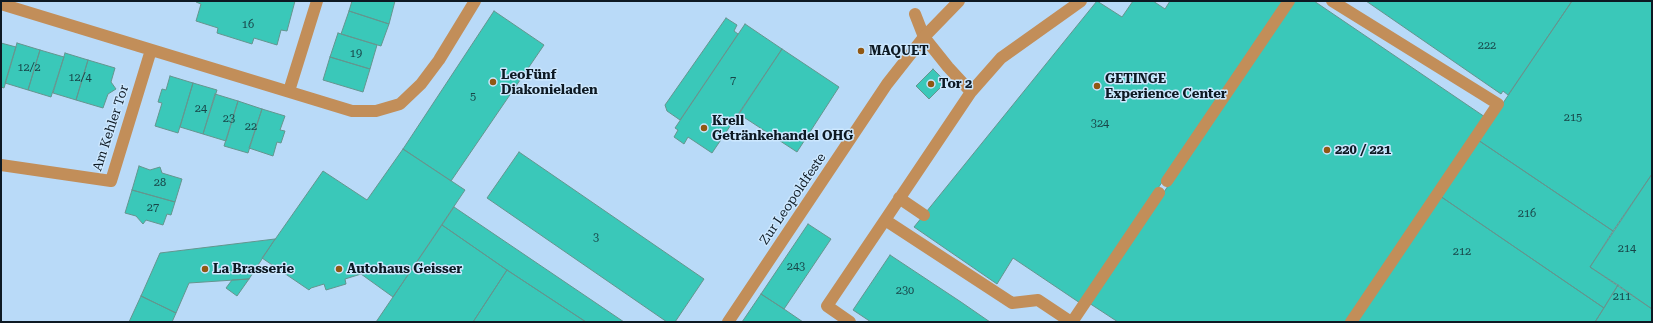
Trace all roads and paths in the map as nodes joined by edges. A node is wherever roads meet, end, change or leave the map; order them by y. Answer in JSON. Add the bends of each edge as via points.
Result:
{"nodes":[{"id":1,"x":317,"y":1,"type":"edge"},
{"id":2,"x":475,"y":1,"type":"edge"},
{"id":3,"x":959,"y":1,"type":"edge"},
{"id":4,"x":1081,"y":1,"type":"edge"},
{"id":5,"x":1289,"y":1,"type":"edge"},
{"id":6,"x":1332,"y":1,"type":"edge"},
{"id":7,"x":1,"y":4,"type":"edge"},
{"id":8,"x":915,"y":14,"type":"dead end"},
{"id":9,"x":924,"y":37,"type":"junction"},
{"id":10,"x":151,"y":50,"type":"junction"},
{"id":11,"x":289,"y":91,"type":"junction"},
{"id":12,"x":971,"y":92,"type":"junction"},
{"id":13,"x":1,"y":165,"type":"edge"},
{"id":14,"x":1167,"y":181,"type":"dead end"},
{"id":15,"x":1159,"y":192,"type":"dead end"},
{"id":16,"x":899,"y":198,"type":"junction"},
{"id":17,"x":924,"y":215,"type":"dead end"},
{"id":18,"x":884,"y":220,"type":"junction"},
{"id":19,"x":728,"y":322,"type":"edge"},
{"id":20,"x":850,"y":322,"type":"edge"},
{"id":21,"x":1071,"y":322,"type":"edge"},
{"id":22,"x":1351,"y":322,"type":"edge"}],
"edges":[{"from":1,"to":11,"type":"street"},
{"from":2,"to":11,"type":"street","via":[[439,60],[421,84],[400,104],[376,111],[352,111]]},
{"from":3,"to":9,"type":"street","name":"Zur Leopoldfeste"},
{"from":4,"to":12,"type":"street","via":[[1001,58]]},
{"from":5,"to":14,"type":"street"},
{"from":6,"to":22,"type":"street","via":[[1498,104]]},
{"from":7,"to":10,"type":"street"},
{"from":8,"to":9,"type":"street"},
{"from":9,"to":12,"type":"street"},
{"from":9,"to":19,"type":"street","name":"Zur Leopoldfeste","via":[[887,84]]},
{"from":10,"to":11,"type":"street"},
{"from":10,"to":13,"type":"street","name":"Am Kehler Tor","via":[[111,181]]},
{"from":12,"to":16,"type":"street"},
{"from":15,"to":21,"type":"street"},
{"from":16,"to":17,"type":"street"},
{"from":16,"to":18,"type":"street"},
{"from":18,"to":20,"type":"street","via":[[827,306]]},
{"from":18,"to":21,"type":"street","via":[[1012,303],[1038,300]]}]}
